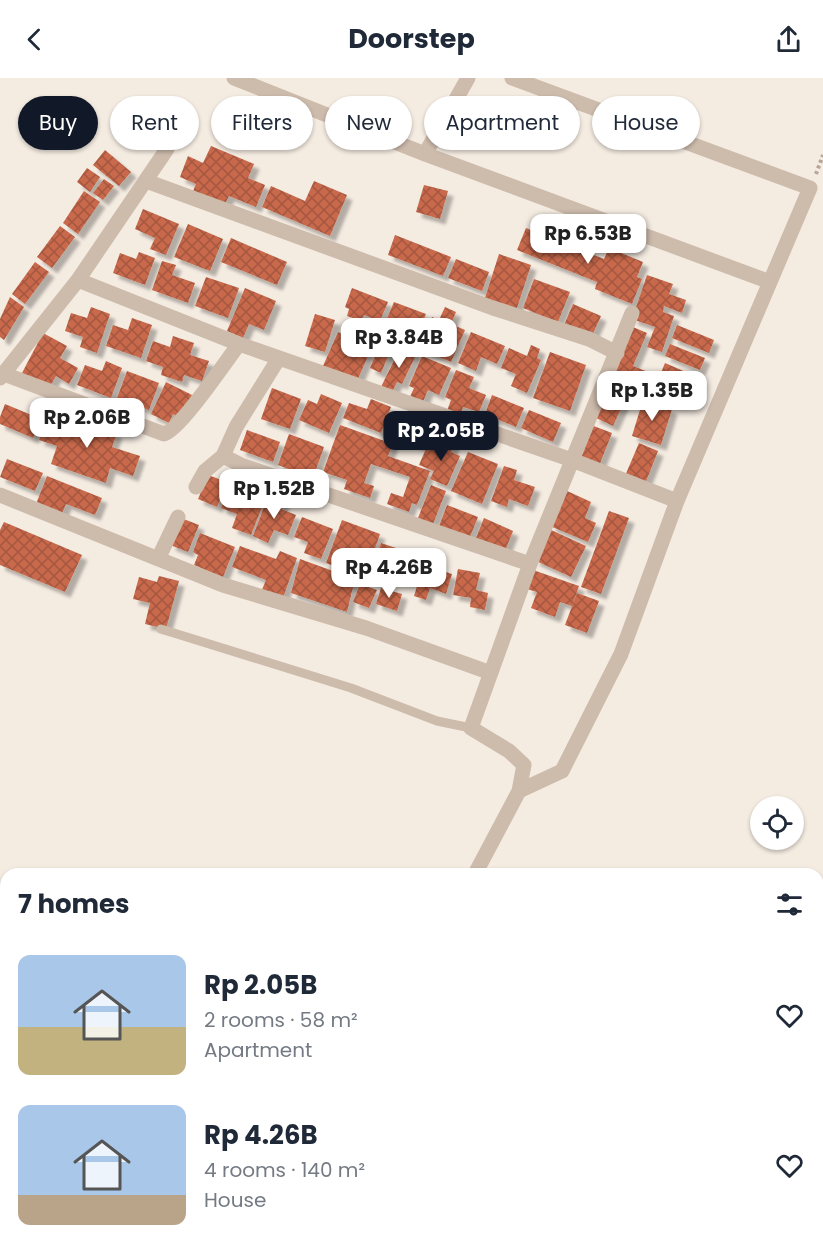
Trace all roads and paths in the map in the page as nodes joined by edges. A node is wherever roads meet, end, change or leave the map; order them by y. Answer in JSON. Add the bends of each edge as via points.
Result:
{"nodes":[{"id":1,"x":234,"y":78,"type":"edge"},
{"id":2,"x":468,"y":78,"type":"edge"},
{"id":3,"x":512,"y":78,"type":"edge"},
{"id":4,"x":166,"y":150,"type":"edge"},
{"id":5,"x":425,"y":154,"type":"junction"},
{"id":6,"x":146,"y":181,"type":"junction"},
{"id":7,"x":78,"y":280,"type":"junction"},
{"id":8,"x":770,"y":282,"type":"junction"},
{"id":9,"x":632,"y":313,"type":"dead end"},
{"id":10,"x":239,"y":344,"type":"junction"},
{"id":11,"x":617,"y":353,"type":"junction"},
{"id":12,"x":279,"y":358,"type":"junction"},
{"id":13,"x":2,"y":376,"type":"edge"},
{"id":14,"x":223,"y":456,"type":"junction"},
{"id":15,"x":572,"y":460,"type":"junction"},
{"id":16,"x":196,"y":487,"type":"dead end"},
{"id":17,"x":0,"y":495,"type":"edge"},
{"id":18,"x":677,"y":501,"type":"junction"},
{"id":19,"x":178,"y":517,"type":"dead end"},
{"id":20,"x":158,"y":559,"type":"junction"},
{"id":21,"x":530,"y":564,"type":"junction"},
{"id":22,"x":161,"y":629,"type":"dead end"},
{"id":23,"x":491,"y":673,"type":"junction"},
{"id":24,"x":471,"y":728,"type":"junction"},
{"id":25,"x":519,"y":791,"type":"junction"},
{"id":26,"x":478,"y":868,"type":"edge"}],
"edges":[{"from":1,"to":5,"type":"street"},
{"from":2,"to":5,"type":"street"},
{"from":3,"to":8,"type":"street","via":[[810,188]]},
{"from":4,"to":6,"type":"street"},
{"from":5,"to":8,"type":"street"},
{"from":6,"to":7,"type":"street"},
{"from":6,"to":11,"type":"street","via":[[483,305],[589,339]]},
{"from":7,"to":10,"type":"street"},
{"from":7,"to":13,"type":"street"},
{"from":8,"to":18,"type":"street"},
{"from":9,"to":11,"type":"street"},
{"from":10,"to":12,"type":"street"},
{"from":10,"to":13,"type":"street","via":[[170,433],[164,434]]},
{"from":11,"to":15,"type":"street"},
{"from":12,"to":14,"type":"street","via":[[236,427]]},
{"from":12,"to":15,"type":"street"},
{"from":14,"to":16,"type":"street","via":[[205,471]]},
{"from":14,"to":21,"type":"street"},
{"from":15,"to":18,"type":"street"},
{"from":15,"to":21,"type":"street"},
{"from":17,"to":20,"type":"street"},
{"from":18,"to":25,"type":"street","via":[[621,654],[562,771]]},
{"from":19,"to":20,"type":"street"},
{"from":20,"to":23,"type":"street","via":[[223,585],[366,628]]},
{"from":21,"to":23,"type":"street"},
{"from":22,"to":24,"type":"lane","via":[[351,688],[437,721]]},
{"from":23,"to":24,"type":"street"},
{"from":24,"to":25,"type":"street","via":[[524,765]]},
{"from":25,"to":26,"type":"street"}]}
